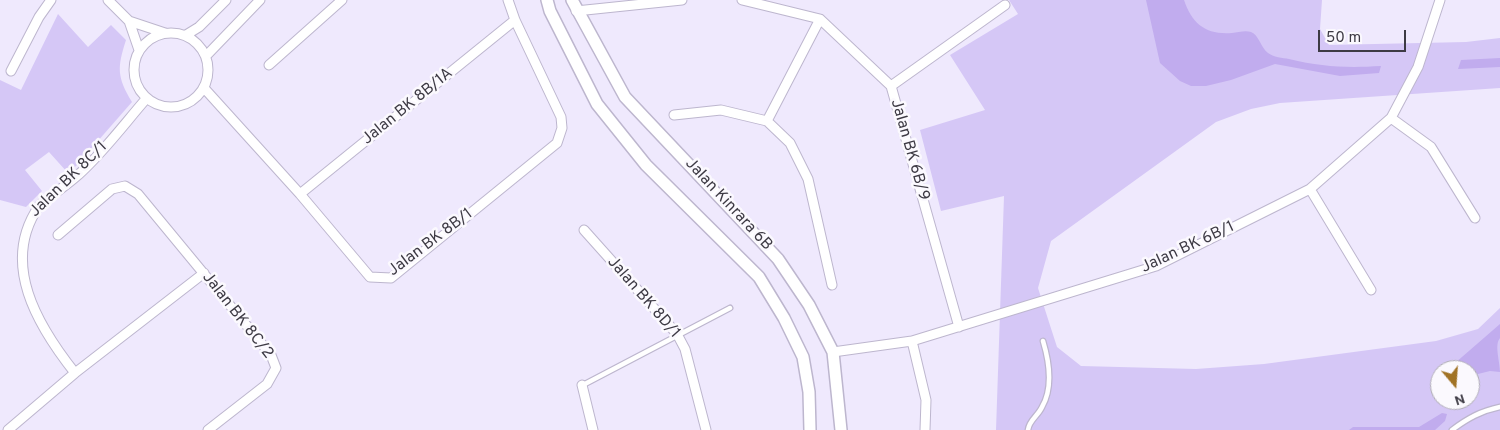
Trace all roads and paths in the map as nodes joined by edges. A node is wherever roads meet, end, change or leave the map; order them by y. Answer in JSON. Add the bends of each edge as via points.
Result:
{"nodes":[{"id":1,"x":51,"y":0,"type":"edge"},
{"id":2,"x":108,"y":0,"type":"edge"},
{"id":3,"x":226,"y":0,"type":"edge"},
{"id":4,"x":260,"y":0,"type":"edge"},
{"id":5,"x":342,"y":0,"type":"edge"},
{"id":6,"x":508,"y":0,"type":"edge"},
{"id":7,"x":547,"y":0,"type":"edge"},
{"id":8,"x":682,"y":0,"type":"edge"},
{"id":9,"x":742,"y":0,"type":"edge"},
{"id":10,"x":1440,"y":0,"type":"edge"},
{"id":11,"x":652,"y":1,"type":"edge"},
{"id":12,"x":574,"y":5,"type":"edge"},
{"id":13,"x":1005,"y":5,"type":"dead end"},
{"id":14,"x":820,"y":19,"type":"junction"},
{"id":15,"x":129,"y":20,"type":"junction"},
{"id":16,"x":515,"y":20,"type":"junction"},
{"id":17,"x":165,"y":33,"type":"junction"},
{"id":18,"x":186,"y":35,"type":"junction"},
{"id":19,"x":139,"y":50,"type":"junction"},
{"id":20,"x":206,"y":56,"type":"junction"},
{"id":21,"x":268,"y":64,"type":"dead end"},
{"id":22,"x":11,"y":71,"type":"dead end"},
{"id":23,"x":891,"y":86,"type":"junction"},
{"id":24,"x":204,"y":88,"type":"junction"},
{"id":25,"x":146,"y":98,"type":"junction"},
{"id":26,"x":674,"y":115,"type":"dead end"},
{"id":27,"x":1391,"y":118,"type":"junction"},
{"id":28,"x":768,"y":122,"type":"junction"},
{"id":29,"x":1310,"y":189,"type":"junction"},
{"id":30,"x":300,"y":194,"type":"junction"},
{"id":31,"x":1475,"y":218,"type":"dead end"},
{"id":32,"x":584,"y":230,"type":"dead end"},
{"id":33,"x":58,"y":235,"type":"dead end"},
{"id":34,"x":13,"y":260,"type":"dead end"},
{"id":35,"x":204,"y":273,"type":"junction"},
{"id":36,"x":832,"y":284,"type":"dead end"},
{"id":37,"x":16,"y":286,"type":"dead end"},
{"id":38,"x":1371,"y":290,"type":"dead end"},
{"id":39,"x":730,"y":308,"type":"dead end"},
{"id":40,"x":959,"y":327,"type":"junction"},
{"id":41,"x":678,"y":335,"type":"junction"},
{"id":42,"x":912,"y":341,"type":"junction"},
{"id":43,"x":1043,"y":341,"type":"dead end"},
{"id":44,"x":833,"y":352,"type":"junction"},
{"id":45,"x":76,"y":373,"type":"junction"},
{"id":46,"x":582,"y":386,"type":"joint"},
{"id":47,"x":1500,"y":408,"type":"edge"},
{"id":48,"x":8,"y":430,"type":"edge"},
{"id":49,"x":208,"y":430,"type":"edge"},
{"id":50,"x":593,"y":430,"type":"edge"},
{"id":51,"x":706,"y":430,"type":"edge"},
{"id":52,"x":810,"y":430,"type":"edge"},
{"id":53,"x":841,"y":430,"type":"edge"},
{"id":54,"x":925,"y":430,"type":"edge"},
{"id":55,"x":1028,"y":430,"type":"edge"},
{"id":56,"x":1452,"y":430,"type":"edge"}],
"edges":[{"from":1,"to":22,"type":"street","via":[[39,16]]},
{"from":2,"to":15,"type":"street"},
{"from":3,"to":18,"type":"street","via":[[199,28]]},
{"from":4,"to":20,"type":"street"},
{"from":5,"to":21,"type":"street"},
{"from":6,"to":16,"type":"street","name":"Jalan BK 8B/1"},
{"from":7,"to":52,"type":"street","name":"Jalan Kinrara 6B","via":[[597,104],[646,165],[759,277],[803,357],[809,392]]},
{"from":8,"to":11,"type":"street"},
{"from":9,"to":14,"type":"street","name":"Jalan BK 6B/9"},
{"from":10,"to":27,"type":"street","name":"Jalan BK 6B/1","via":[[1418,67]]},
{"from":11,"to":12,"type":"street"},
{"from":12,"to":44,"type":"street","name":"Jalan Kinrara 6B","via":[[625,97],[778,259],[809,305]]},
{"from":13,"to":23,"type":"street"},
{"from":14,"to":23,"type":"street","name":"Jalan BK 6B/9"},
{"from":14,"to":28,"type":"street"},
{"from":15,"to":17,"type":"street"},
{"from":15,"to":19,"type":"street"},
{"from":16,"to":30,"type":"street","name":"Jalan BK 8B/1A"},
{"from":16,"to":30,"type":"street","name":"Jalan BK 8B/1","via":[[561,117],[562,128],[557,143],[391,278],[370,277]]},
{"from":17,"to":18,"type":"street"},
{"from":17,"to":19,"type":"street","via":[[146,41]]},
{"from":18,"to":20,"type":"street","via":[[201,47]]},
{"from":19,"to":25,"type":"street","via":[[133,70],[139,90]]},
{"from":20,"to":24,"type":"street","via":[[209,72]]},
{"from":23,"to":40,"type":"street","name":"Jalan BK 6B/9"},
{"from":24,"to":25,"type":"street","via":[[192,100],[177,107],[161,106]]},
{"from":24,"to":30,"type":"street","name":"Jalan BK 8B/1"},
{"from":25,"to":34,"type":"street","name":"Jalan BK 8C/1","via":[[80,174],[38,206],[25,224],[15,246]]},
{"from":26,"to":28,"type":"street","via":[[721,110]]},
{"from":27,"to":29,"type":"street","name":"Jalan BK 6B/1"},
{"from":27,"to":31,"type":"street","via":[[1431,147]]},
{"from":28,"to":36,"type":"street","via":[[790,143],[808,179]]},
{"from":29,"to":38,"type":"street"},
{"from":29,"to":40,"type":"street","name":"Jalan BK 6B/1","via":[[1156,266]]},
{"from":32,"to":41,"type":"street","name":"Jalan BK 8D/1"},
{"from":33,"to":35,"type":"street","name":"Jalan BK 8C/2","via":[[112,189],[125,186],[138,194]]},
{"from":35,"to":45,"type":"street"},
{"from":35,"to":49,"type":"street","name":"Jalan BK 8C/2","via":[[271,355],[276,368],[267,384]]},
{"from":37,"to":45,"type":"street","via":[[23,303]]},
{"from":39,"to":41,"type":"lane"},
{"from":40,"to":42,"type":"street","name":"Jalan BK 6B/1"},
{"from":41,"to":46,"type":"lane"},
{"from":41,"to":51,"type":"street","name":"Jalan BK 8D/1","via":[[685,349]]},
{"from":42,"to":44,"type":"street","name":"Jalan BK 6B/1"},
{"from":42,"to":54,"type":"street","via":[[926,400]]},
{"from":43,"to":55,"type":"lane","via":[[1050,371],[1048,389],[1043,407],[1028,425]]},
{"from":44,"to":53,"type":"street","name":"Jalan Kinrara 6B"},
{"from":45,"to":48,"type":"street"},
{"from":46,"to":50,"type":"street"},
{"from":47,"to":56,"type":"lane","via":[[1485,410]]}]}
